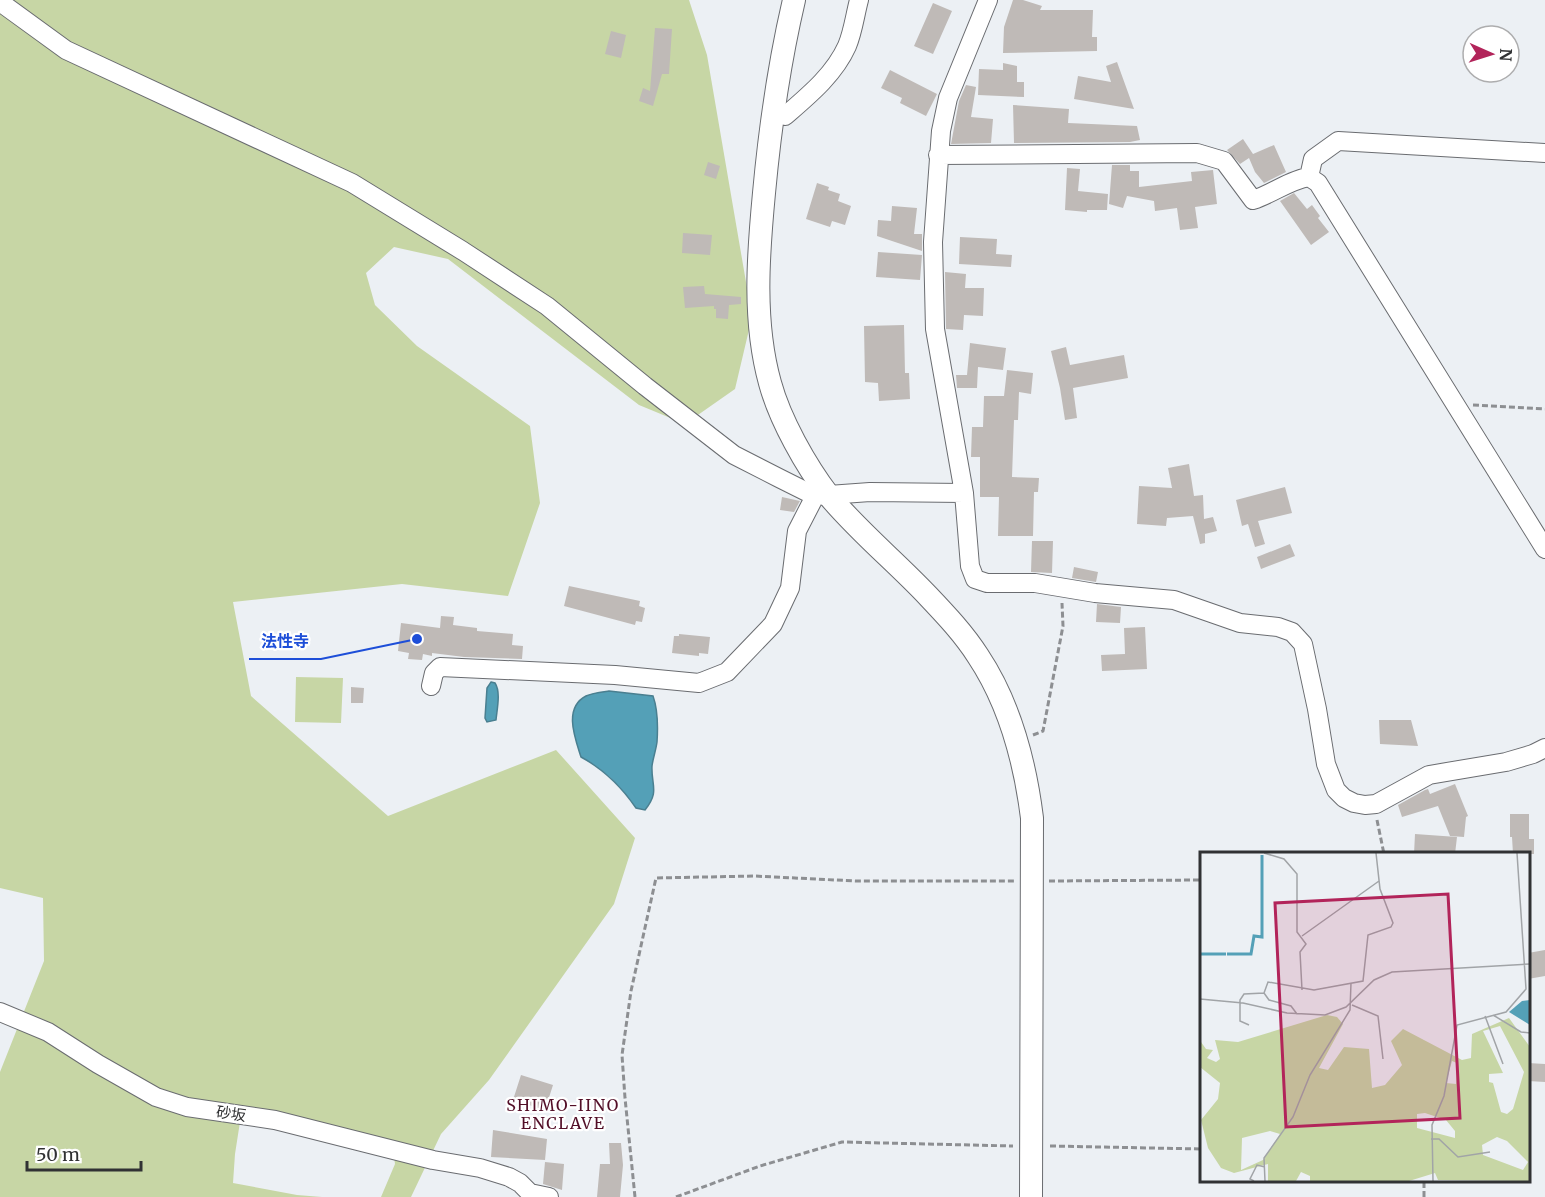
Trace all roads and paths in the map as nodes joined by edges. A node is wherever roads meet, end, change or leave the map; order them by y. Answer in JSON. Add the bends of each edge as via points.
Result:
{"nodes":[{"id":1,"x":794,"y":0,"type":"edge"},
{"id":2,"x":859,"y":0,"type":"edge"},
{"id":3,"x":988,"y":0,"type":"edge"},
{"id":4,"x":0,"y":2,"type":"edge"},
{"id":5,"x":772,"y":112,"type":"junction"},
{"id":6,"x":1545,"y":153,"type":"edge"},
{"id":7,"x":938,"y":155,"type":"junction"},
{"id":8,"x":1309,"y":177,"type":"junction"},
{"id":9,"x":1454,"y":402,"type":"junction"},
{"id":10,"x":1545,"y":409,"type":"edge"},
{"id":11,"x":964,"y":493,"type":"junction"},
{"id":12,"x":822,"y":496,"type":"junction"},
{"id":13,"x":1545,"y":549,"type":"edge"},
{"id":14,"x":1062,"y":589,"type":"junction"},
{"id":15,"x":431,"y":687,"type":"dead end"},
{"id":16,"x":1017,"y":741,"type":"junction"},
{"id":17,"x":1545,"y":748,"type":"edge"},
{"id":18,"x":1376,"y":804,"type":"junction"},
{"id":19,"x":1384,"y":852,"type":"edge"},
{"id":20,"x":1200,"y":880,"type":"edge"},
{"id":21,"x":1032,"y":881,"type":"junction"},
{"id":22,"x":0,"y":1012,"type":"edge"},
{"id":23,"x":1031,"y":1146,"type":"junction"},
{"id":24,"x":1200,"y":1149,"type":"edge"},
{"id":25,"x":549,"y":1197,"type":"edge"},
{"id":26,"x":636,"y":1197,"type":"edge"},
{"id":27,"x":676,"y":1197,"type":"edge"},
{"id":28,"x":1031,"y":1197,"type":"edge"}],
"edges":[{"from":1,"to":5,"type":"street"},
{"from":2,"to":5,"type":"street","via":[[847,46],[831,72],[785,116]]},
{"from":3,"to":7,"type":"street","via":[[948,99]]},
{"from":4,"to":12,"type":"street","via":[[66,50],[352,183],[547,306],[734,455]]},
{"from":5,"to":12,"type":"street","via":[[760,234],[761,340],[770,384]]},
{"from":6,"to":8,"type":"street","via":[[1338,141],[1313,159]]},
{"from":7,"to":8,"type":"street","via":[[1197,153],[1224,161],[1252,200],[1296,179]]},
{"from":7,"to":11,"type":"street","via":[[933,242],[935,329]]},
{"from":8,"to":9,"type":"street","via":[[1318,183]]},
{"from":9,"to":10,"type":"path"},
{"from":9,"to":13,"type":"street"},
{"from":11,"to":12,"type":"street"},
{"from":11,"to":14,"type":"street","via":[[970,566],[975,579],[987,584],[1035,583]]},
{"from":12,"to":15,"type":"street","via":[[797,531],[790,588],[773,624],[727,672],[699,683],[440,667],[434,673]]},
{"from":12,"to":16,"type":"street","via":[[957,628],[978,656]]},
{"from":14,"to":16,"type":"path","via":[[1063,626],[1043,731]]},
{"from":14,"to":18,"type":"street","via":[[1174,600],[1240,623],[1292,632],[1304,644],[1326,764],[1336,790],[1354,803]]},
{"from":16,"to":21,"type":"street","via":[[1032,818]]},
{"from":17,"to":18,"type":"street","via":[[1506,762],[1429,775]]},
{"from":18,"to":19,"type":"path"},
{"from":20,"to":21,"type":"path"},
{"from":21,"to":23,"type":"street"},
{"from":21,"to":26,"type":"path","via":[[656,878],[630,991],[622,1055]]},
{"from":22,"to":25,"type":"street","name":"砂坂","via":[[48,1032],[156,1097],[187,1107],[275,1120],[480,1168],[509,1177],[530,1193]]},
{"from":23,"to":24,"type":"path"},
{"from":23,"to":27,"type":"path","via":[[843,1142],[760,1166]]},
{"from":23,"to":28,"type":"street"}]}
